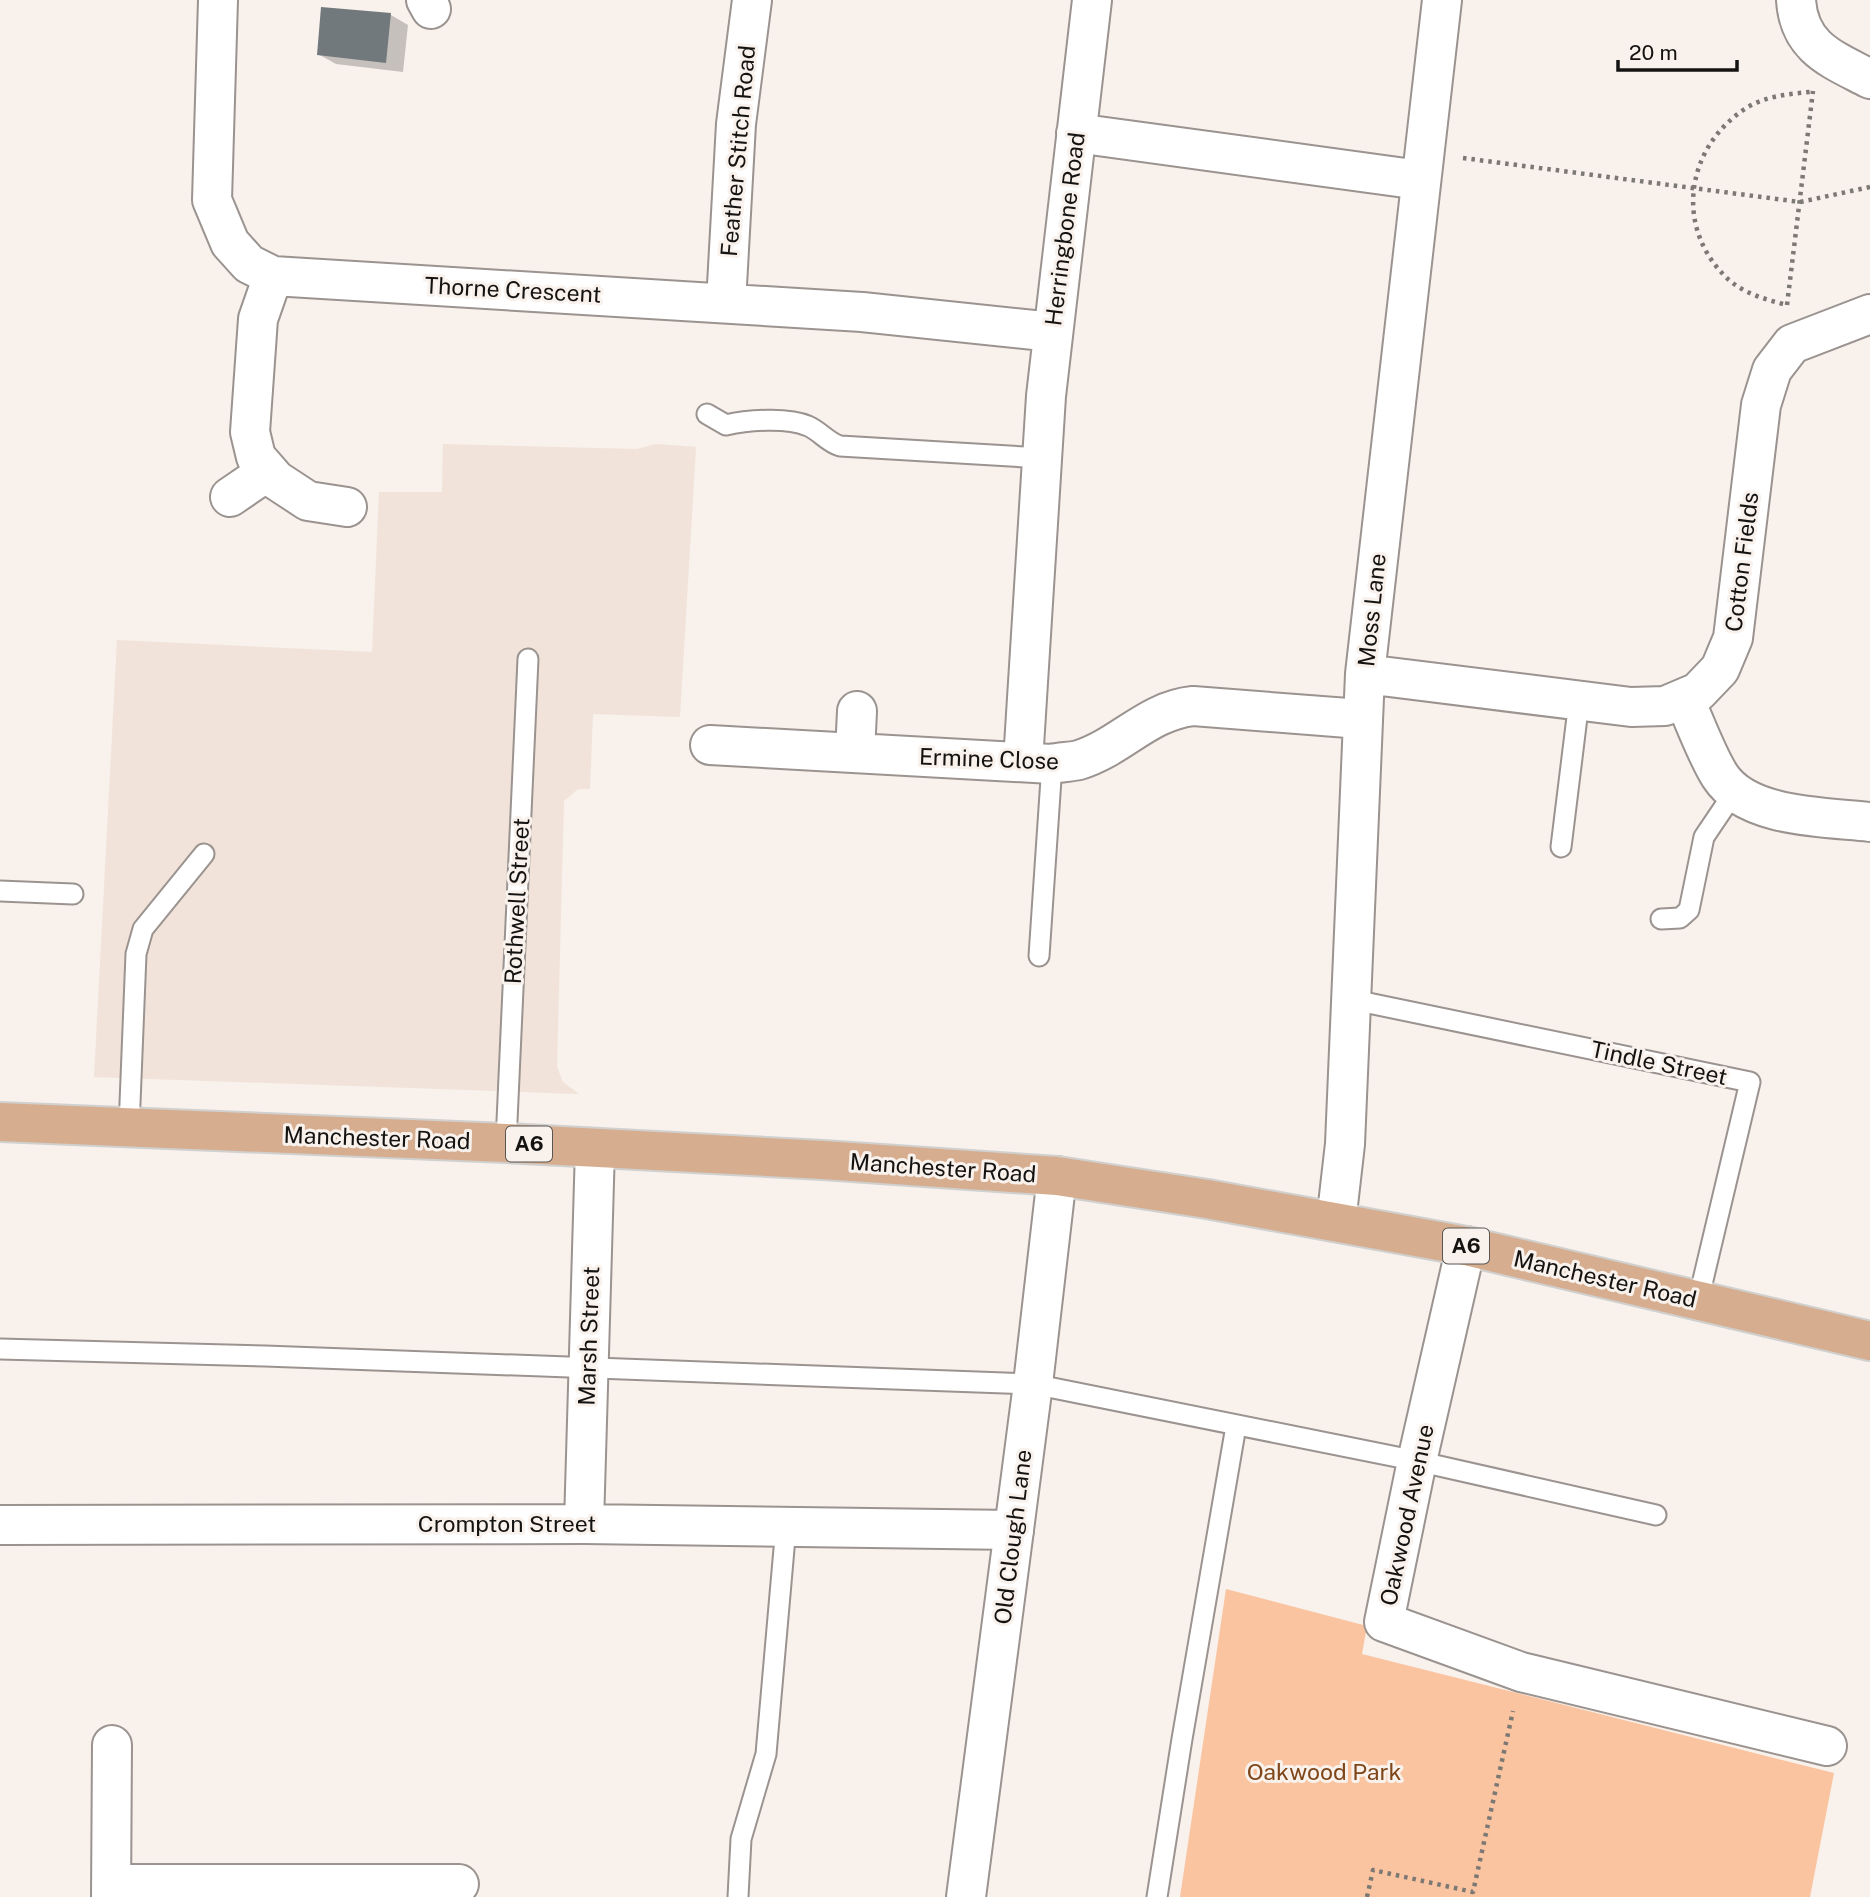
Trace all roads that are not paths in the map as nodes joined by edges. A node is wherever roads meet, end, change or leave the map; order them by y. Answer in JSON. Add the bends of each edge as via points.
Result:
{"nodes":[{"id":1,"x":218,"y":0,"type":"edge"},
{"id":2,"x":752,"y":0,"type":"edge"},
{"id":3,"x":1092,"y":0,"type":"edge"},
{"id":4,"x":1442,"y":0,"type":"edge"},
{"id":5,"x":1796,"y":0,"type":"edge"},
{"id":6,"x":1870,"y":79,"type":"edge"},
{"id":7,"x":1076,"y":133,"type":"junction"},
{"id":8,"x":1422,"y":166,"type":"junction"},
{"id":9,"x":273,"y":276,"type":"junction"},
{"id":10,"x":726,"y":303,"type":"junction"},
{"id":11,"x":1870,"y":314,"type":"edge"},
{"id":12,"x":1053,"y":332,"type":"junction"},
{"id":13,"x":707,"y":414,"type":"dead end"},
{"id":14,"x":1042,"y":458,"type":"junction"},
{"id":15,"x":268,"y":471,"type":"junction"},
{"id":16,"x":230,"y":496,"type":"dead end"},
{"id":17,"x":347,"y":507,"type":"dead end"},
{"id":18,"x":528,"y":659,"type":"dead end"},
{"id":19,"x":1364,"y":674,"type":"junction"},
{"id":20,"x":1684,"y":698,"type":"junction"},
{"id":21,"x":1578,"y":701,"type":"junction"},
{"id":22,"x":857,"y":711,"type":"dead end"},
{"id":23,"x":1361,"y":719,"type":"junction"},
{"id":24,"x":710,"y":746,"type":"dead end"},
{"id":25,"x":855,"y":753,"type":"junction"},
{"id":26,"x":1037,"y":763,"type":"junction"},
{"id":27,"x":1735,"y":791,"type":"junction"},
{"id":28,"x":1870,"y":822,"type":"edge"},
{"id":29,"x":1561,"y":847,"type":"dead end"},
{"id":30,"x":204,"y":854,"type":"dead end"},
{"id":31,"x":0,"y":891,"type":"edge"},
{"id":32,"x":73,"y":894,"type":"dead end"},
{"id":33,"x":1661,"y":919,"type":"dead end"},
{"id":34,"x":1039,"y":956,"type":"dead end"},
{"id":35,"x":1349,"y":999,"type":"junction"},
{"id":36,"x":0,"y":1122,"type":"edge"},
{"id":37,"x":129,"y":1128,"type":"junction"},
{"id":38,"x":506,"y":1143,"type":"junction"},
{"id":39,"x":595,"y":1148,"type":"junction"},
{"id":40,"x":1057,"y":1176,"type":"junction"},
{"id":41,"x":1336,"y":1222,"type":"junction"},
{"id":42,"x":1466,"y":1246,"type":"junction"},
{"id":43,"x":1698,"y":1301,"type":"junction"},
{"id":44,"x":1870,"y":1340,"type":"edge"},
{"id":45,"x":0,"y":1349,"type":"edge"},
{"id":46,"x":589,"y":1367,"type":"junction"},
{"id":47,"x":1033,"y":1384,"type":"junction"},
{"id":48,"x":1236,"y":1426,"type":"junction"},
{"id":49,"x":1418,"y":1461,"type":"junction"},
{"id":50,"x":1656,"y":1515,"type":"dead end"},
{"id":51,"x":584,"y":1524,"type":"junction"},
{"id":52,"x":0,"y":1525,"type":"edge"},
{"id":53,"x":786,"y":1526,"type":"junction"},
{"id":54,"x":1014,"y":1530,"type":"junction"},
{"id":55,"x":112,"y":1745,"type":"dead end"},
{"id":56,"x":1827,"y":1746,"type":"dead end"},
{"id":57,"x":459,"y":1884,"type":"dead end"},
{"id":58,"x":111,"y":1891,"type":"edge"},
{"id":59,"x":737,"y":1897,"type":"edge"},
{"id":60,"x":966,"y":1897,"type":"edge"},
{"id":61,"x":1157,"y":1897,"type":"edge"}],
"edges":[{"from":1,"to":9,"type":"street","name":"Thorne Crescent","via":[[212,200],[230,243],[249,264]]},
{"from":2,"to":10,"type":"street","name":"Feather Stitch Road","via":[[736,124]]},
{"from":3,"to":7,"type":"street","name":"Herringbone Road"},
{"from":4,"to":8,"type":"street","name":"Moss Lane"},
{"from":5,"to":6,"type":"street","via":[[1804,35],[1824,55]]},
{"from":7,"to":8,"type":"street"},
{"from":7,"to":12,"type":"street","name":"Herringbone Road"},
{"from":8,"to":19,"type":"street","name":"Moss Lane"},
{"from":9,"to":10,"type":"street","name":"Thorne Crescent"},
{"from":9,"to":15,"type":"street","via":[[258,319],[250,432],[256,457]]},
{"from":10,"to":12,"type":"street","name":"Thorne Crescent"},
{"from":11,"to":20,"type":"street","name":"Cotton Fields","via":[[1792,344],[1772,370],[1761,405],[1733,638],[1720,669],[1698,692]]},
{"from":12,"to":14,"type":"street","name":"Herringbone Road"},
{"from":13,"to":14,"type":"lane","via":[[726,425],[750,419],[808,426],[840,446]]},
{"from":14,"to":26,"type":"street","name":"Herringbone Road"},
{"from":15,"to":16,"type":"street"},
{"from":15,"to":17,"type":"street","via":[[308,502]]},
{"from":18,"to":38,"type":"lane","name":"Rothwell Street"},
{"from":19,"to":21,"type":"street","name":"Cotton Fields"},
{"from":19,"to":23,"type":"street","name":"Moss Lane"},
{"from":20,"to":21,"type":"street","name":"Cotton Fields","via":[[1665,706],[1631,707]]},
{"from":20,"to":27,"type":"street","via":[[1720,778]]},
{"from":21,"to":29,"type":"lane"},
{"from":22,"to":25,"type":"street"},
{"from":23,"to":26,"type":"street","name":"Ermine Close","via":[[1176,708],[1079,760]]},
{"from":23,"to":35,"type":"street","name":"Moss Lane"},
{"from":24,"to":25,"type":"street","name":"Ermine Close"},
{"from":25,"to":26,"type":"street","name":"Ermine Close"},
{"from":26,"to":34,"type":"lane"},
{"from":27,"to":28,"type":"street","via":[[1748,802],[1796,814]]},
{"from":27,"to":33,"type":"lane","via":[[1704,837],[1689,910],[1680,918]]},
{"from":30,"to":37,"type":"lane","via":[[143,929],[136,954]]},
{"from":31,"to":32,"type":"lane"},
{"from":35,"to":41,"type":"street","name":"Moss Lane","via":[[1345,1144]]},
{"from":35,"to":43,"type":"lane","name":"Tindle Street","via":[[1750,1082]]},
{"from":36,"to":37,"type":"main road","name":"Manchester Road","number":"A6"},
{"from":37,"to":38,"type":"main road","name":"Manchester Road","number":"A6"},
{"from":38,"to":39,"type":"main road","name":"Manchester Road","number":"A6"},
{"from":39,"to":40,"type":"main road","name":"Manchester Road","number":"A6"},
{"from":39,"to":46,"type":"street","name":"Marsh Street"},
{"from":40,"to":41,"type":"main road","name":"Manchester Road","number":"A6"},
{"from":40,"to":47,"type":"street","name":"Old Clough Lane"},
{"from":41,"to":42,"type":"main road","name":"Manchester Road","number":"A6"},
{"from":42,"to":43,"type":"main road","name":"Manchester Road","number":"A6"},
{"from":42,"to":49,"type":"street","name":"Oakwood Avenue"},
{"from":43,"to":44,"type":"main road","name":"Manchester Road","number":"A6"},
{"from":45,"to":46,"type":"lane"},
{"from":46,"to":47,"type":"lane"},
{"from":46,"to":51,"type":"street","name":"Marsh Street"},
{"from":47,"to":48,"type":"lane"},
{"from":47,"to":54,"type":"street","name":"Old Clough Lane"},
{"from":48,"to":49,"type":"lane"},
{"from":48,"to":61,"type":"lane"},
{"from":49,"to":50,"type":"lane"},
{"from":49,"to":56,"type":"street","name":"Oakwood Avenue","via":[[1384,1622],[1521,1672]]},
{"from":51,"to":52,"type":"street","name":"Crompton Street"},
{"from":51,"to":53,"type":"street","name":"Crompton Street"},
{"from":53,"to":54,"type":"street","name":"Crompton Street"},
{"from":53,"to":59,"type":"lane","via":[[766,1754],[741,1839]]},
{"from":54,"to":60,"type":"street","name":"Old Clough Lane"},
{"from":55,"to":58,"type":"street"},
{"from":57,"to":58,"type":"street"}]}
